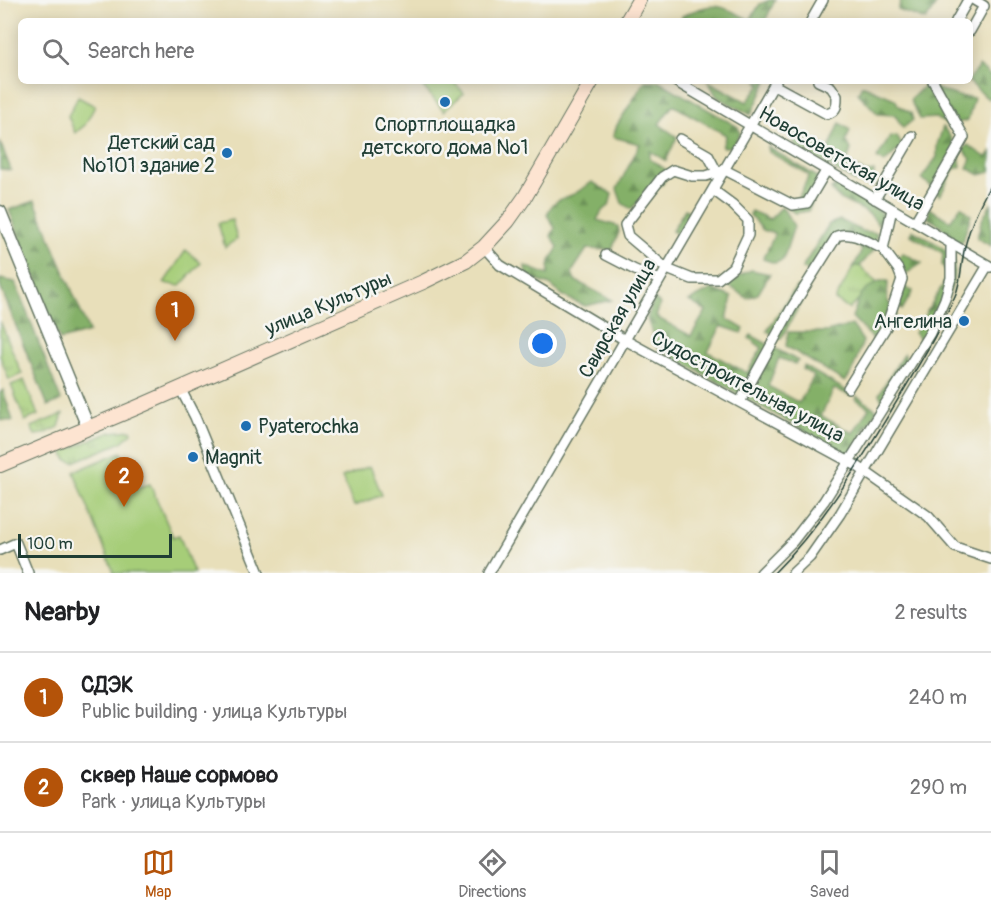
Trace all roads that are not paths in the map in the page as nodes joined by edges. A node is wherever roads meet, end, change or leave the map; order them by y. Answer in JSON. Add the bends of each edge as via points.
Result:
{"nodes":[{"id":1,"x":639,"y":0,"type":"edge"},
{"id":2,"x":824,"y":0,"type":"edge"},
{"id":3,"x":968,"y":0,"type":"edge"},
{"id":4,"x":974,"y":0,"type":"edge"},
{"id":5,"x":629,"y":18,"type":"edge"},
{"id":6,"x":813,"y":18,"type":"edge"},
{"id":7,"x":958,"y":18,"type":"edge"},
{"id":8,"x":973,"y":26,"type":"edge"},
{"id":9,"x":590,"y":84,"type":"edge"},
{"id":10,"x":680,"y":84,"type":"edge"},
{"id":11,"x":774,"y":84,"type":"edge"},
{"id":12,"x":777,"y":84,"type":"edge"},
{"id":13,"x":833,"y":84,"type":"edge"},
{"id":14,"x":935,"y":84,"type":"edge"},
{"id":15,"x":750,"y":126,"type":"junction"},
{"id":16,"x":912,"y":136,"type":"dead end"},
{"id":17,"x":680,"y":139,"type":"dead end"},
{"id":18,"x":721,"y":171,"type":"junction"},
{"id":19,"x":826,"y":171,"type":"junction"},
{"id":20,"x":713,"y":190,"type":"junction"},
{"id":21,"x":876,"y":199,"type":"junction"},
{"id":22,"x":892,"y":209,"type":"junction"},
{"id":23,"x":0,"y":212,"type":"edge"},
{"id":24,"x":915,"y":222,"type":"junction"},
{"id":25,"x":951,"y":243,"type":"junction"},
{"id":26,"x":484,"y":247,"type":"junction"},
{"id":27,"x":883,"y":249,"type":"junction"},
{"id":28,"x":606,"y":255,"type":"dead end"},
{"id":29,"x":990,"y":266,"type":"edge"},
{"id":30,"x":667,"y":269,"type":"junction"},
{"id":31,"x":660,"y":280,"type":"junction"},
{"id":32,"x":625,"y":340,"type":"junction"},
{"id":33,"x":180,"y":388,"type":"junction"},
{"id":34,"x":848,"y":388,"type":"dead end"},
{"id":35,"x":740,"y":402,"type":"junction"},
{"id":36,"x":88,"y":427,"type":"junction"},
{"id":37,"x":850,"y":462,"type":"junction"},
{"id":38,"x":0,"y":465,"type":"edge"},
{"id":39,"x":866,"y":471,"type":"junction"},
{"id":40,"x":0,"y":550,"type":"edge"},
{"id":41,"x":991,"y":559,"type":"edge"},
{"id":42,"x":28,"y":573,"type":"edge"},
{"id":43,"x":259,"y":573,"type":"edge"},
{"id":44,"x":489,"y":573,"type":"edge"},
{"id":45,"x":761,"y":573,"type":"edge"},
{"id":46,"x":793,"y":573,"type":"edge"}],
"edges":[{"from":1,"to":5,"type":"main road"},
{"from":2,"to":6,"type":"street"},
{"from":3,"to":7,"type":"street"},
{"from":4,"to":8,"type":"street","via":[[984,6]]},
{"from":9,"to":26,"type":"main road","name":"улица Культуры","via":[[525,197]]},
{"from":10,"to":15,"type":"street","name":"Новосоветская улица"},
{"from":11,"to":15,"type":"street","name":"Свирская улица"},
{"from":12,"to":13,"type":"street","via":[[827,114],[837,107]]},
{"from":14,"to":24,"type":"street","via":[[964,137]]},
{"from":15,"to":18,"type":"street","name":"Свирская улица"},
{"from":15,"to":19,"type":"street","name":"Новосоветская улица"},
{"from":16,"to":21,"type":"street"},
{"from":17,"to":18,"type":"street","via":[[708,155]]},
{"from":18,"to":19,"type":"street","via":[[793,205],[807,203]]},
{"from":18,"to":20,"type":"street","name":"Свирская улица"},
{"from":18,"to":30,"type":"street","via":[[692,176],[673,170],[662,177],[625,225],[628,236]]},
{"from":19,"to":21,"type":"street","name":"Новосоветская улица"},
{"from":20,"to":30,"type":"street","name":"Свирская улица"},
{"from":20,"to":30,"type":"street","via":[[748,220],[748,235],[733,267],[718,279],[692,279]]},
{"from":21,"to":22,"type":"street","name":"Новосоветская улица"},
{"from":22,"to":24,"type":"street","name":"Новосоветская улица"},
{"from":22,"to":27,"type":"street"},
{"from":23,"to":36,"type":"street"},
{"from":24,"to":25,"type":"street","name":"Новосоветская улица"},
{"from":25,"to":29,"type":"street","name":"Новосоветская улица"},
{"from":25,"to":37,"type":"street","via":[[951,278],[930,333]]},
{"from":26,"to":32,"type":"street","name":"Судостроительная улица","via":[[500,265]]},
{"from":26,"to":33,"type":"main road","name":"улица Культуры","via":[[432,278]]},
{"from":27,"to":34,"type":"street","via":[[902,279],[886,327]]},
{"from":27,"to":35,"type":"street","via":[[852,235],[837,236]]},
{"from":28,"to":31,"type":"street"},
{"from":29,"to":39,"type":"street"},
{"from":30,"to":31,"type":"street","name":"Свирская улица"},
{"from":31,"to":32,"type":"street","name":"Свирская улица"},
{"from":32,"to":35,"type":"street","name":"Судостроительная улица"},
{"from":32,"to":44,"type":"street","name":"Свирская улица"},
{"from":33,"to":36,"type":"main road","name":"улица Культуры"},
{"from":33,"to":43,"type":"street"},
{"from":35,"to":37,"type":"street","name":"Судостроительная улица"},
{"from":36,"to":38,"type":"main road","name":"улица Культуры"},
{"from":37,"to":39,"type":"street","name":"Судостроительная улица"},
{"from":37,"to":45,"type":"street","via":[[793,541]]},
{"from":39,"to":41,"type":"street","name":"Судостроительная улица","via":[[928,516],[955,547]]},
{"from":39,"to":46,"type":"street","via":[[810,557]]},
{"from":40,"to":42,"type":"street","via":[[16,543]]}]}
